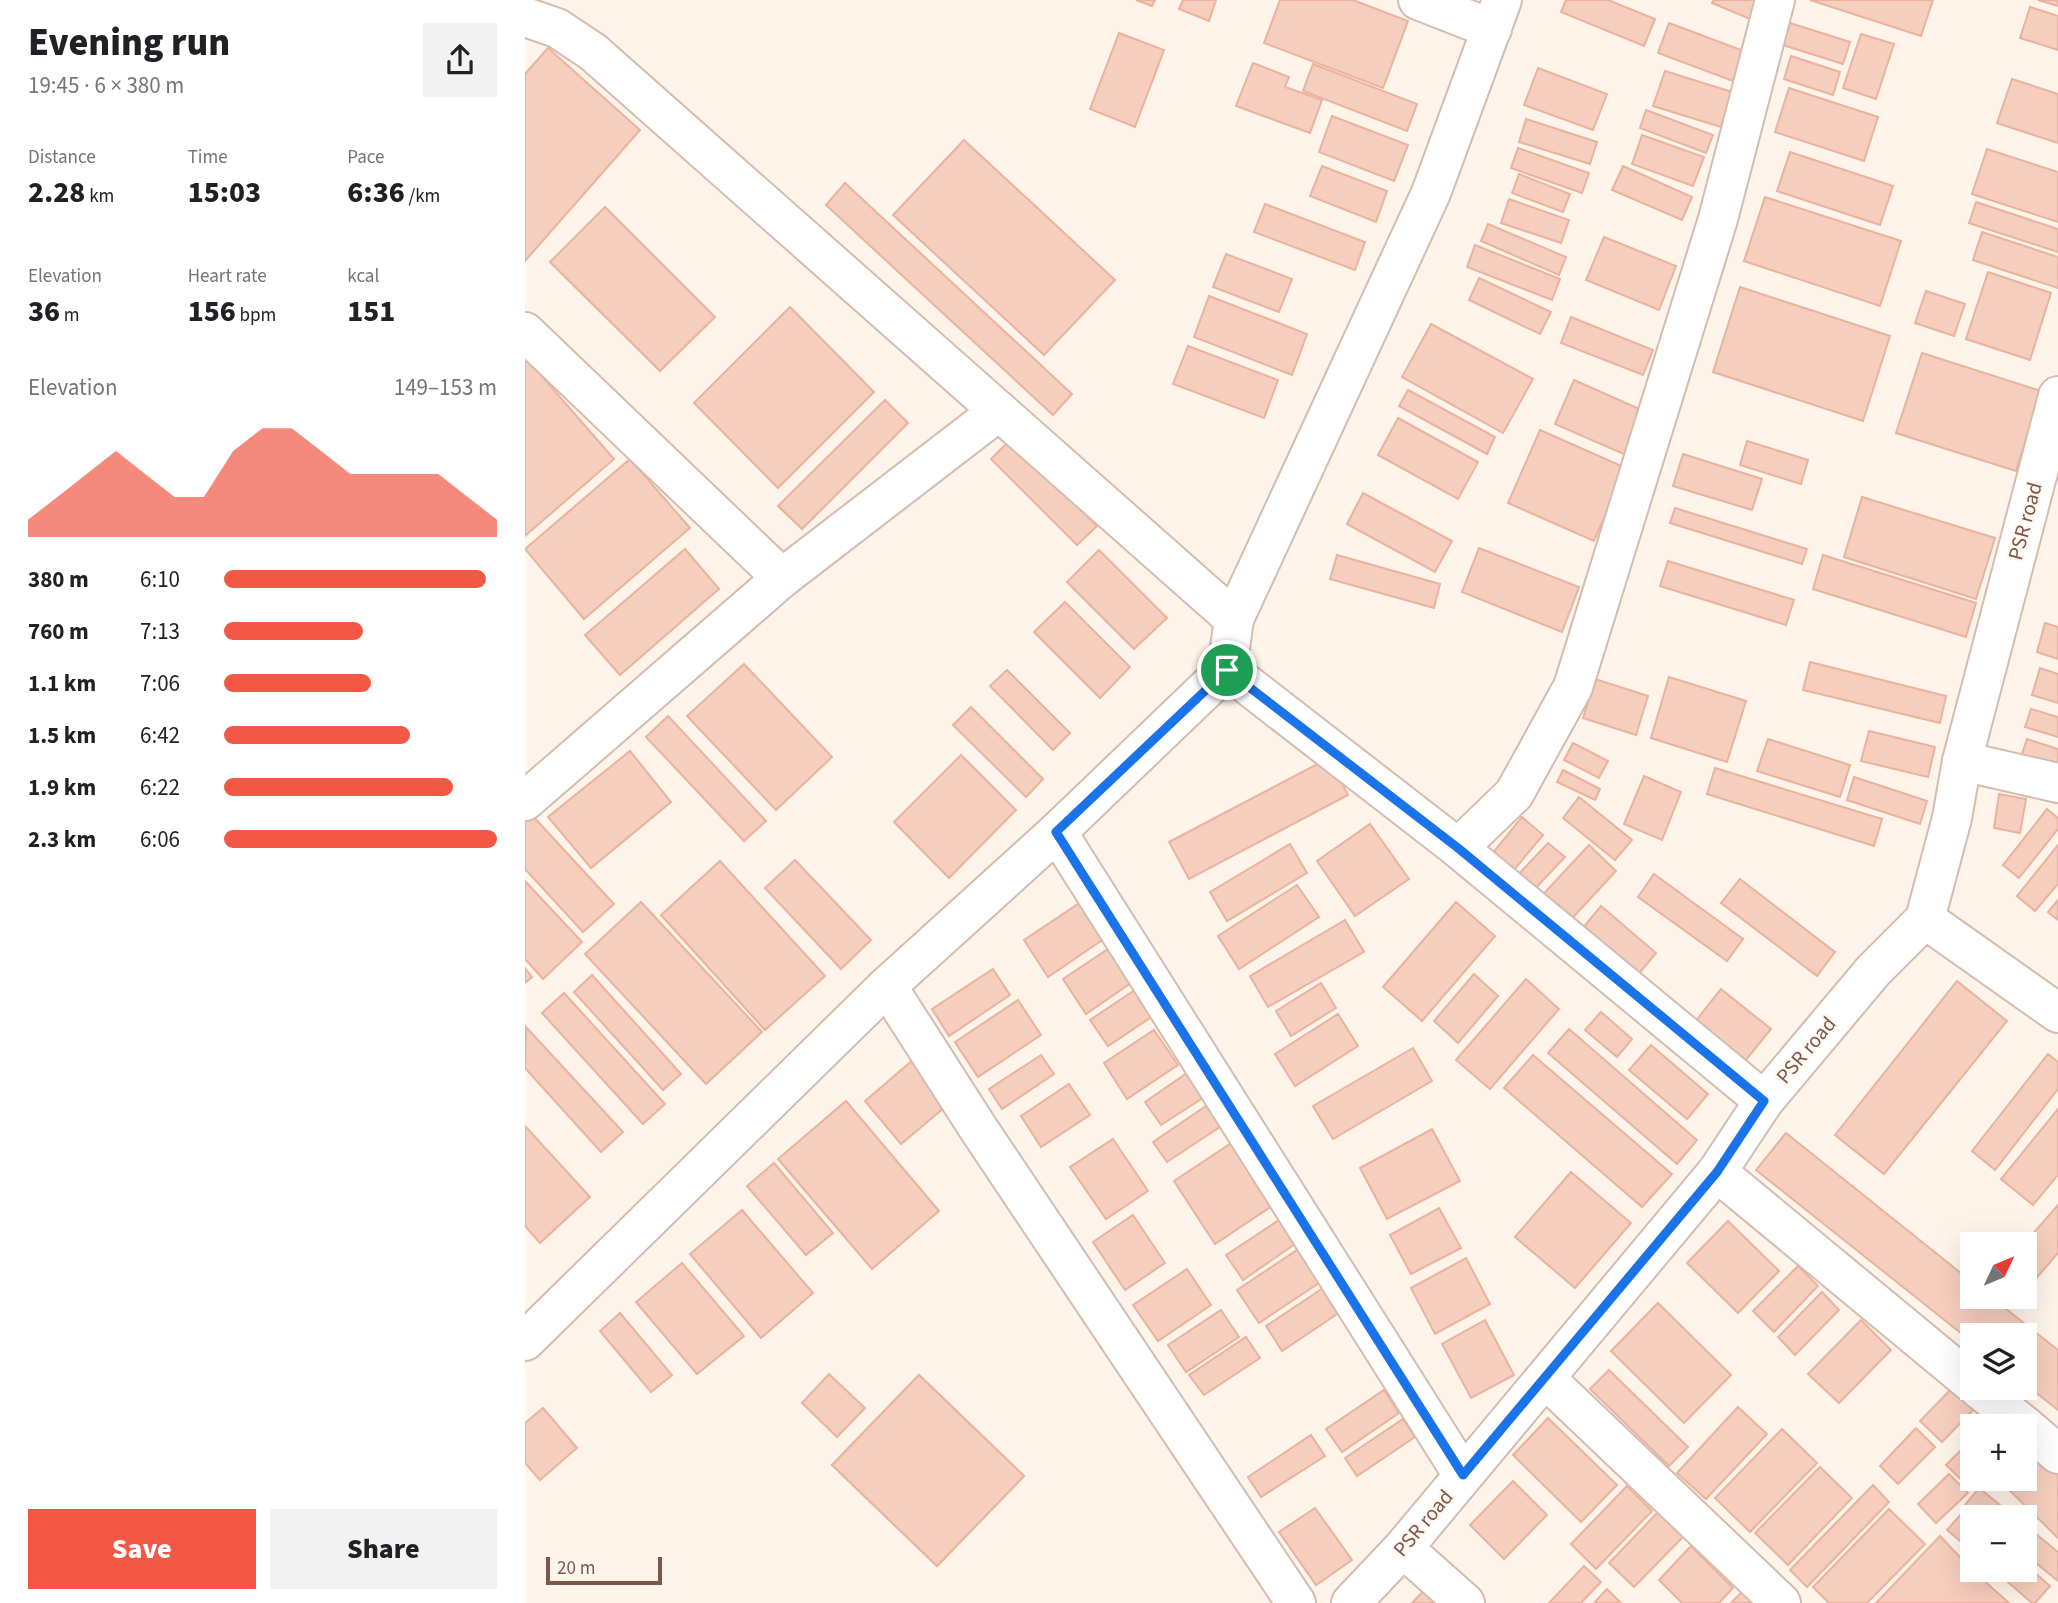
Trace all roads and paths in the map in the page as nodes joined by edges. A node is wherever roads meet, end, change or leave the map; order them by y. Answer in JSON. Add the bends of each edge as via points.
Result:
{"nodes":[{"id":1,"x":1418,"y":0,"type":"edge"},
{"id":2,"x":1775,"y":0,"type":"edge"},
{"id":3,"x":1497,"y":14,"type":"edge"},
{"id":4,"x":526,"y":15,"type":"edge"},
{"id":5,"x":525,"y":332,"type":"edge"},
{"id":6,"x":2058,"y":396,"type":"edge"},
{"id":7,"x":999,"y":411,"type":"junction"},
{"id":8,"x":782,"y":578,"type":"junction"},
{"id":9,"x":1234,"y":619,"type":"junction"},
{"id":10,"x":1227,"y":670,"type":"junction"},
{"id":11,"x":1962,"y":761,"type":"junction"},
{"id":12,"x":2058,"y":783,"type":"edge"},
{"id":13,"x":525,"y":802,"type":"edge"},
{"id":14,"x":1056,"y":832,"type":"junction"},
{"id":15,"x":1458,"y":848,"type":"junction"},
{"id":16,"x":1925,"y":919,"type":"junction"},
{"id":17,"x":887,"y":986,"type":"junction"},
{"id":18,"x":2058,"y":1013,"type":"edge"},
{"id":19,"x":1764,"y":1101,"type":"junction"},
{"id":20,"x":1717,"y":1172,"type":"junction"},
{"id":21,"x":525,"y":1341,"type":"edge"},
{"id":22,"x":1960,"y":1373,"type":"edge"},
{"id":23,"x":1546,"y":1379,"type":"junction"},
{"id":24,"x":1993,"y":1400,"type":"edge"},
{"id":25,"x":2010,"y":1414,"type":"edge"},
{"id":26,"x":2037,"y":1436,"type":"edge"},
{"id":27,"x":2058,"y":1454,"type":"edge"},
{"id":28,"x":1463,"y":1475,"type":"junction"},
{"id":29,"x":1403,"y":1548,"type":"junction"},
{"id":30,"x":1296,"y":1603,"type":"edge"},
{"id":31,"x":1351,"y":1603,"type":"edge"},
{"id":32,"x":1465,"y":1603,"type":"edge"},
{"id":33,"x":1781,"y":1603,"type":"edge"}],
"edges":[{"from":1,"to":3,"type":"street"},
{"from":2,"to":15,"type":"street","via":[[1718,219],[1573,687],[1514,794]]},
{"from":3,"to":9,"type":"street","via":[[1431,192]]},
{"from":4,"to":7,"type":"street","via":[[557,28],[593,52]]},
{"from":5,"to":8,"type":"street"},
{"from":6,"to":11,"type":"street","name":"PSR road"},
{"from":7,"to":8,"type":"street"},
{"from":7,"to":9,"type":"street"},
{"from":8,"to":13,"type":"street"},
{"from":9,"to":10,"type":"street"},
{"from":10,"to":14,"type":"street"},
{"from":10,"to":15,"type":"street"},
{"from":11,"to":12,"type":"street"},
{"from":11,"to":16,"type":"street","name":"PSR road"},
{"from":14,"to":17,"type":"street"},
{"from":14,"to":28,"type":"street"},
{"from":15,"to":19,"type":"street"},
{"from":16,"to":18,"type":"street"},
{"from":16,"to":19,"type":"street","name":"PSR road","via":[[1873,971]]},
{"from":17,"to":21,"type":"street"},
{"from":17,"to":30,"type":"street"},
{"from":19,"to":20,"type":"street","name":"PSR road"},
{"from":20,"to":22,"type":"street"},
{"from":20,"to":23,"type":"street","name":"PSR road"},
{"from":23,"to":28,"type":"street","name":"PSR road"},
{"from":23,"to":33,"type":"street"},
{"from":24,"to":25,"type":"street"},
{"from":26,"to":27,"type":"street"},
{"from":28,"to":29,"type":"street","name":"PSR road"},
{"from":29,"to":31,"type":"street","name":"PSR road"},
{"from":29,"to":32,"type":"street"}]}
